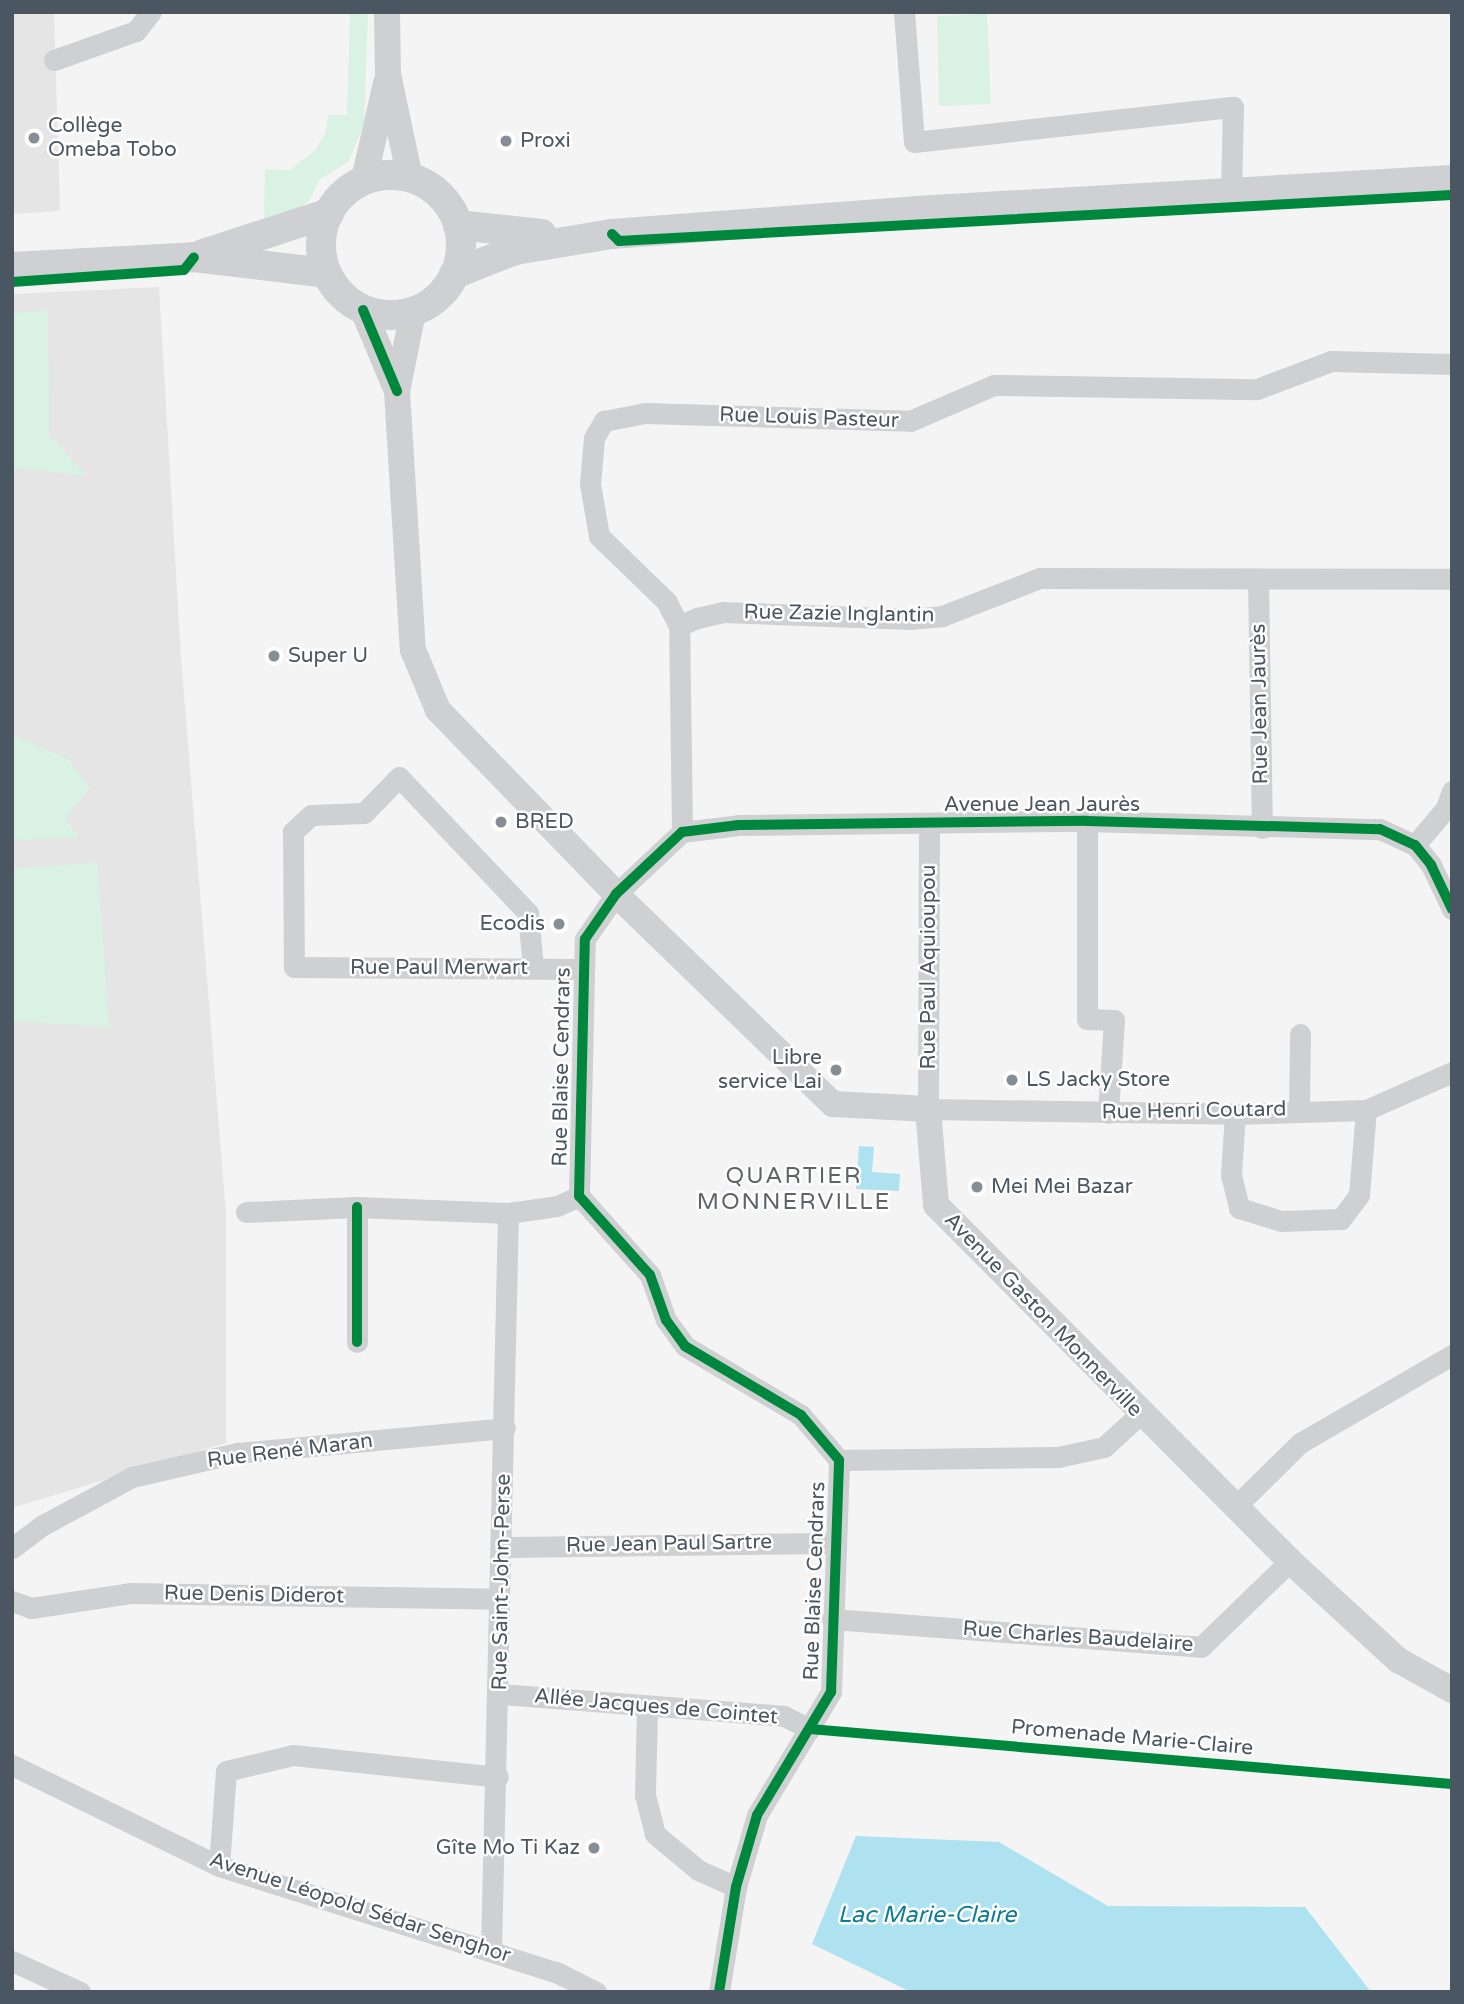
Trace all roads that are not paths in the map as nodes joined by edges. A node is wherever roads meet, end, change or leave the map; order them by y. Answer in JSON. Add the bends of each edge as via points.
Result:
{"nodes":[{"id":1,"x":151,"y":12,"type":"edge"},
{"id":2,"x":387,"y":12,"type":"edge"},
{"id":3,"x":904,"y":12,"type":"edge"},
{"id":4,"x":54,"y":60,"type":"dead end"},
{"id":5,"x":388,"y":74,"type":"junction"},
{"id":6,"x":410,"y":178,"type":"junction"},
{"id":7,"x":364,"y":180,"type":"junction"},
{"id":8,"x":1452,"y":180,"type":"edge"},
{"id":9,"x":1231,"y":193,"type":"junction"},
{"id":10,"x":329,"y":213,"type":"junction"},
{"id":11,"x":458,"y":225,"type":"junction"},
{"id":12,"x":612,"y":234,"type":"junction"},
{"id":13,"x":194,"y":257,"type":"junction"},
{"id":14,"x":12,"y":267,"type":"edge"},
{"id":15,"x":326,"y":273,"type":"junction"},
{"id":16,"x":454,"y":274,"type":"junction"},
{"id":17,"x":363,"y":310,"type":"junction"},
{"id":18,"x":413,"y":312,"type":"junction"},
{"id":19,"x":1452,"y":364,"type":"edge"},
{"id":20,"x":397,"y":391,"type":"junction"},
{"id":21,"x":1258,"y":579,"type":"junction"},
{"id":22,"x":1452,"y":579,"type":"edge"},
{"id":23,"x":679,"y":626,"type":"junction"},
{"id":24,"x":1452,"y":791,"type":"edge"},
{"id":25,"x":1087,"y":821,"type":"junction"},
{"id":26,"x":929,"y":825,"type":"junction"},
{"id":27,"x":1262,"y":828,"type":"junction"},
{"id":28,"x":682,"y":832,"type":"junction"},
{"id":29,"x":1415,"y":845,"type":"junction"},
{"id":30,"x":616,"y":894,"type":"junction"},
{"id":31,"x":1452,"y":909,"type":"edge"},
{"id":32,"x":533,"y":968,"type":"junction"},
{"id":33,"x":584,"y":969,"type":"junction"},
{"id":34,"x":1300,"y":1034,"type":"dead end"},
{"id":35,"x":1452,"y":1072,"type":"edge"},
{"id":36,"x":1300,"y":1108,"type":"junction"},
{"id":37,"x":928,"y":1110,"type":"junction"},
{"id":38,"x":1366,"y":1110,"type":"junction"},
{"id":39,"x":1108,"y":1113,"type":"junction"},
{"id":40,"x":1235,"y":1114,"type":"junction"},
{"id":41,"x":579,"y":1196,"type":"junction"},
{"id":42,"x":357,"y":1207,"type":"junction"},
{"id":43,"x":246,"y":1212,"type":"dead end"},
{"id":44,"x":508,"y":1213,"type":"junction"},
{"id":45,"x":357,"y":1342,"type":"dead end"},
{"id":46,"x":1452,"y":1355,"type":"edge"},
{"id":47,"x":1140,"y":1414,"type":"junction"},
{"id":48,"x":505,"y":1428,"type":"junction"},
{"id":49,"x":839,"y":1460,"type":"junction"},
{"id":50,"x":1235,"y":1507,"type":"junction"},
{"id":51,"x":835,"y":1542,"type":"junction"},
{"id":52,"x":503,"y":1547,"type":"junction"},
{"id":53,"x":12,"y":1548,"type":"edge"},
{"id":54,"x":1290,"y":1561,"type":"junction"},
{"id":55,"x":499,"y":1599,"type":"junction"},
{"id":56,"x":12,"y":1601,"type":"edge"},
{"id":57,"x":832,"y":1619,"type":"junction"},
{"id":58,"x":1452,"y":1690,"type":"edge"},
{"id":59,"x":500,"y":1694,"type":"junction"},
{"id":60,"x":648,"y":1706,"type":"junction"},
{"id":61,"x":810,"y":1729,"type":"junction"},
{"id":62,"x":12,"y":1765,"type":"edge"},
{"id":63,"x":498,"y":1777,"type":"junction"},
{"id":64,"x":219,"y":1866,"type":"junction"},
{"id":65,"x":736,"y":1887,"type":"junction"},
{"id":66,"x":491,"y":1951,"type":"junction"},
{"id":67,"x":12,"y":1961,"type":"edge"},
{"id":68,"x":80,"y":1992,"type":"edge"},
{"id":69,"x":596,"y":1992,"type":"edge"},
{"id":70,"x":719,"y":1992,"type":"edge"}],
"edges":[{"from":1,"to":4,"type":"street","via":[[136,31]]},
{"from":2,"to":5,"type":"street"},
{"from":3,"to":9,"type":"street","via":[[914,142],[1233,107]]},
{"from":5,"to":6,"type":"street"},
{"from":5,"to":7,"type":"street"},
{"from":6,"to":7,"type":"main road","via":[[387,175]]},
{"from":6,"to":11,"type":"main road","via":[[440,195]]},
{"from":7,"to":10,"type":"main road","via":[[343,193]]},
{"from":8,"to":9,"type":"main road"},
{"from":9,"to":12,"type":"main road"},
{"from":10,"to":13,"type":"main road"},
{"from":10,"to":15,"type":"main road","via":[[321,233]]},
{"from":11,"to":12,"type":"main road","via":[[509,234]]},
{"from":11,"to":16,"type":"main road","via":[[460,258]]},
{"from":12,"to":16,"type":"main road","via":[[515,250]]},
{"from":13,"to":14,"type":"main road"},
{"from":13,"to":15,"type":"main road"},
{"from":15,"to":17,"type":"main road","via":[[336,290]]},
{"from":16,"to":18,"type":"main road","via":[[437,297]]},
{"from":17,"to":18,"type":"main road","via":[[379,315]]},
{"from":17,"to":20,"type":"street"},
{"from":18,"to":20,"type":"street"},
{"from":19,"to":23,"type":"street","name":"Rue Louis Pasteur","via":[[1331,361],[1257,389],[994,385],[910,421],[645,413],[604,421],[594,438],[590,484],[599,536],[667,602]]},
{"from":20,"to":30,"type":"street","via":[[413,650],[438,710]]},
{"from":21,"to":22,"type":"street","name":"Rue Zazie Inglantin"},
{"from":21,"to":23,"type":"street","name":"Rue Zazie Inglantin","via":[[1040,578],[942,616],[910,620],[722,612]]},
{"from":21,"to":27,"type":"street","name":"Rue Jean Jaurès"},
{"from":23,"to":28,"type":"street"},
{"from":24,"to":29,"type":"street","via":[[1446,808]]},
{"from":25,"to":26,"type":"street","name":"Avenue Jean Jaurès"},
{"from":25,"to":27,"type":"street","name":"Avenue Jean Jaurès"},
{"from":25,"to":39,"type":"street","via":[[1087,1019],[1114,1020]]},
{"from":26,"to":28,"type":"street","name":"Avenue Jean Jaurès","via":[[739,825]]},
{"from":26,"to":37,"type":"street","name":"Rue Paul Aquioupou"},
{"from":27,"to":29,"type":"street","name":"Avenue Jean Jaurès","via":[[1380,829]]},
{"from":28,"to":30,"type":"street"},
{"from":29,"to":31,"type":"street","via":[[1431,865]]},
{"from":30,"to":33,"type":"street","name":"Rue Blaise Cendrars","via":[[585,939]]},
{"from":30,"to":37,"type":"street","via":[[833,1104]]},
{"from":32,"to":32,"type":"street","name":"Rue Paul Merwart","via":[[294,967],[293,832],[311,815],[364,813],[399,777],[528,913]]},
{"from":32,"to":33,"type":"street","name":"Rue Paul Merwart"},
{"from":33,"to":41,"type":"street","name":"Rue Blaise Cendrars"},
{"from":34,"to":36,"type":"street"},
{"from":35,"to":38,"type":"street","name":"Rue Henri Coutard"},
{"from":36,"to":38,"type":"street","name":"Rue Henri Coutard"},
{"from":36,"to":40,"type":"street","name":"Rue Henri Coutard"},
{"from":37,"to":39,"type":"street","name":"Rue Henri Coutard"},
{"from":37,"to":47,"type":"street","name":"Avenue Gaston Monnerville","via":[[936,1205]]},
{"from":38,"to":40,"type":"street","via":[[1359,1195],[1341,1219],[1281,1221],[1239,1208],[1231,1175]]},
{"from":39,"to":40,"type":"street","name":"Rue Henri Coutard"},
{"from":41,"to":44,"type":"street","via":[[557,1206]]},
{"from":41,"to":49,"type":"street","name":"Rue Blaise Cendrars","via":[[650,1275],[666,1320],[685,1346],[801,1415]]},
{"from":42,"to":43,"type":"street"},
{"from":42,"to":44,"type":"street"},
{"from":42,"to":45,"type":"street"},
{"from":44,"to":48,"type":"street","name":"Rue Saint-John-Perse"},
{"from":46,"to":50,"type":"street","via":[[1300,1443]]},
{"from":47,"to":49,"type":"street","via":[[1104,1447],[1058,1457]]},
{"from":47,"to":50,"type":"street","name":"Avenue Gaston Monnerville"},
{"from":48,"to":52,"type":"street","name":"Rue Saint-John-Perse"},
{"from":48,"to":53,"type":"street","name":"Rue René Maran","via":[[237,1454],[132,1477],[43,1525]]},
{"from":49,"to":51,"type":"street","name":"Rue Blaise Cendrars"},
{"from":50,"to":54,"type":"street","name":"Avenue Gaston Monnerville"},
{"from":51,"to":52,"type":"street","name":"Rue Jean Paul Sartre"},
{"from":51,"to":57,"type":"street","name":"Rue Blaise Cendrars"},
{"from":52,"to":55,"type":"street","name":"Rue Saint-John-Perse"},
{"from":54,"to":57,"type":"street","name":"Rue Charles Baudelaire","via":[[1201,1647]]},
{"from":54,"to":58,"type":"street","name":"Avenue Gaston Monnerville","via":[[1398,1660]]},
{"from":55,"to":56,"type":"street","name":"Rue Denis Diderot","via":[[130,1593],[31,1608]]},
{"from":55,"to":59,"type":"street","name":"Rue Saint-John-Perse"},
{"from":57,"to":61,"type":"street","name":"Rue Blaise Cendrars","via":[[831,1692]]},
{"from":59,"to":60,"type":"street","name":"Allée Jacques de Cointet"},
{"from":59,"to":63,"type":"street","name":"Rue Saint-John-Perse"},
{"from":60,"to":61,"type":"street","name":"Allée Jacques de Cointet","via":[[784,1716]]},
{"from":60,"to":65,"type":"street","via":[[645,1795],[656,1834],[698,1870]]},
{"from":61,"to":65,"type":"street","name":"Rue Blaise Cendrars","via":[[776,1777],[757,1815]]},
{"from":62,"to":64,"type":"street","name":"Avenue Léopold Sédar Senghor"},
{"from":63,"to":64,"type":"street","via":[[293,1755],[226,1771]]},
{"from":63,"to":66,"type":"street","name":"Rue Saint-John-Perse"},
{"from":64,"to":66,"type":"street","name":"Avenue Léopold Sédar Senghor"},
{"from":65,"to":70,"type":"street","name":"Rue Blaise Cendrars"},
{"from":66,"to":69,"type":"street","name":"Avenue Léopold Sédar Senghor","via":[[556,1972]]},
{"from":67,"to":68,"type":"street"}]}
